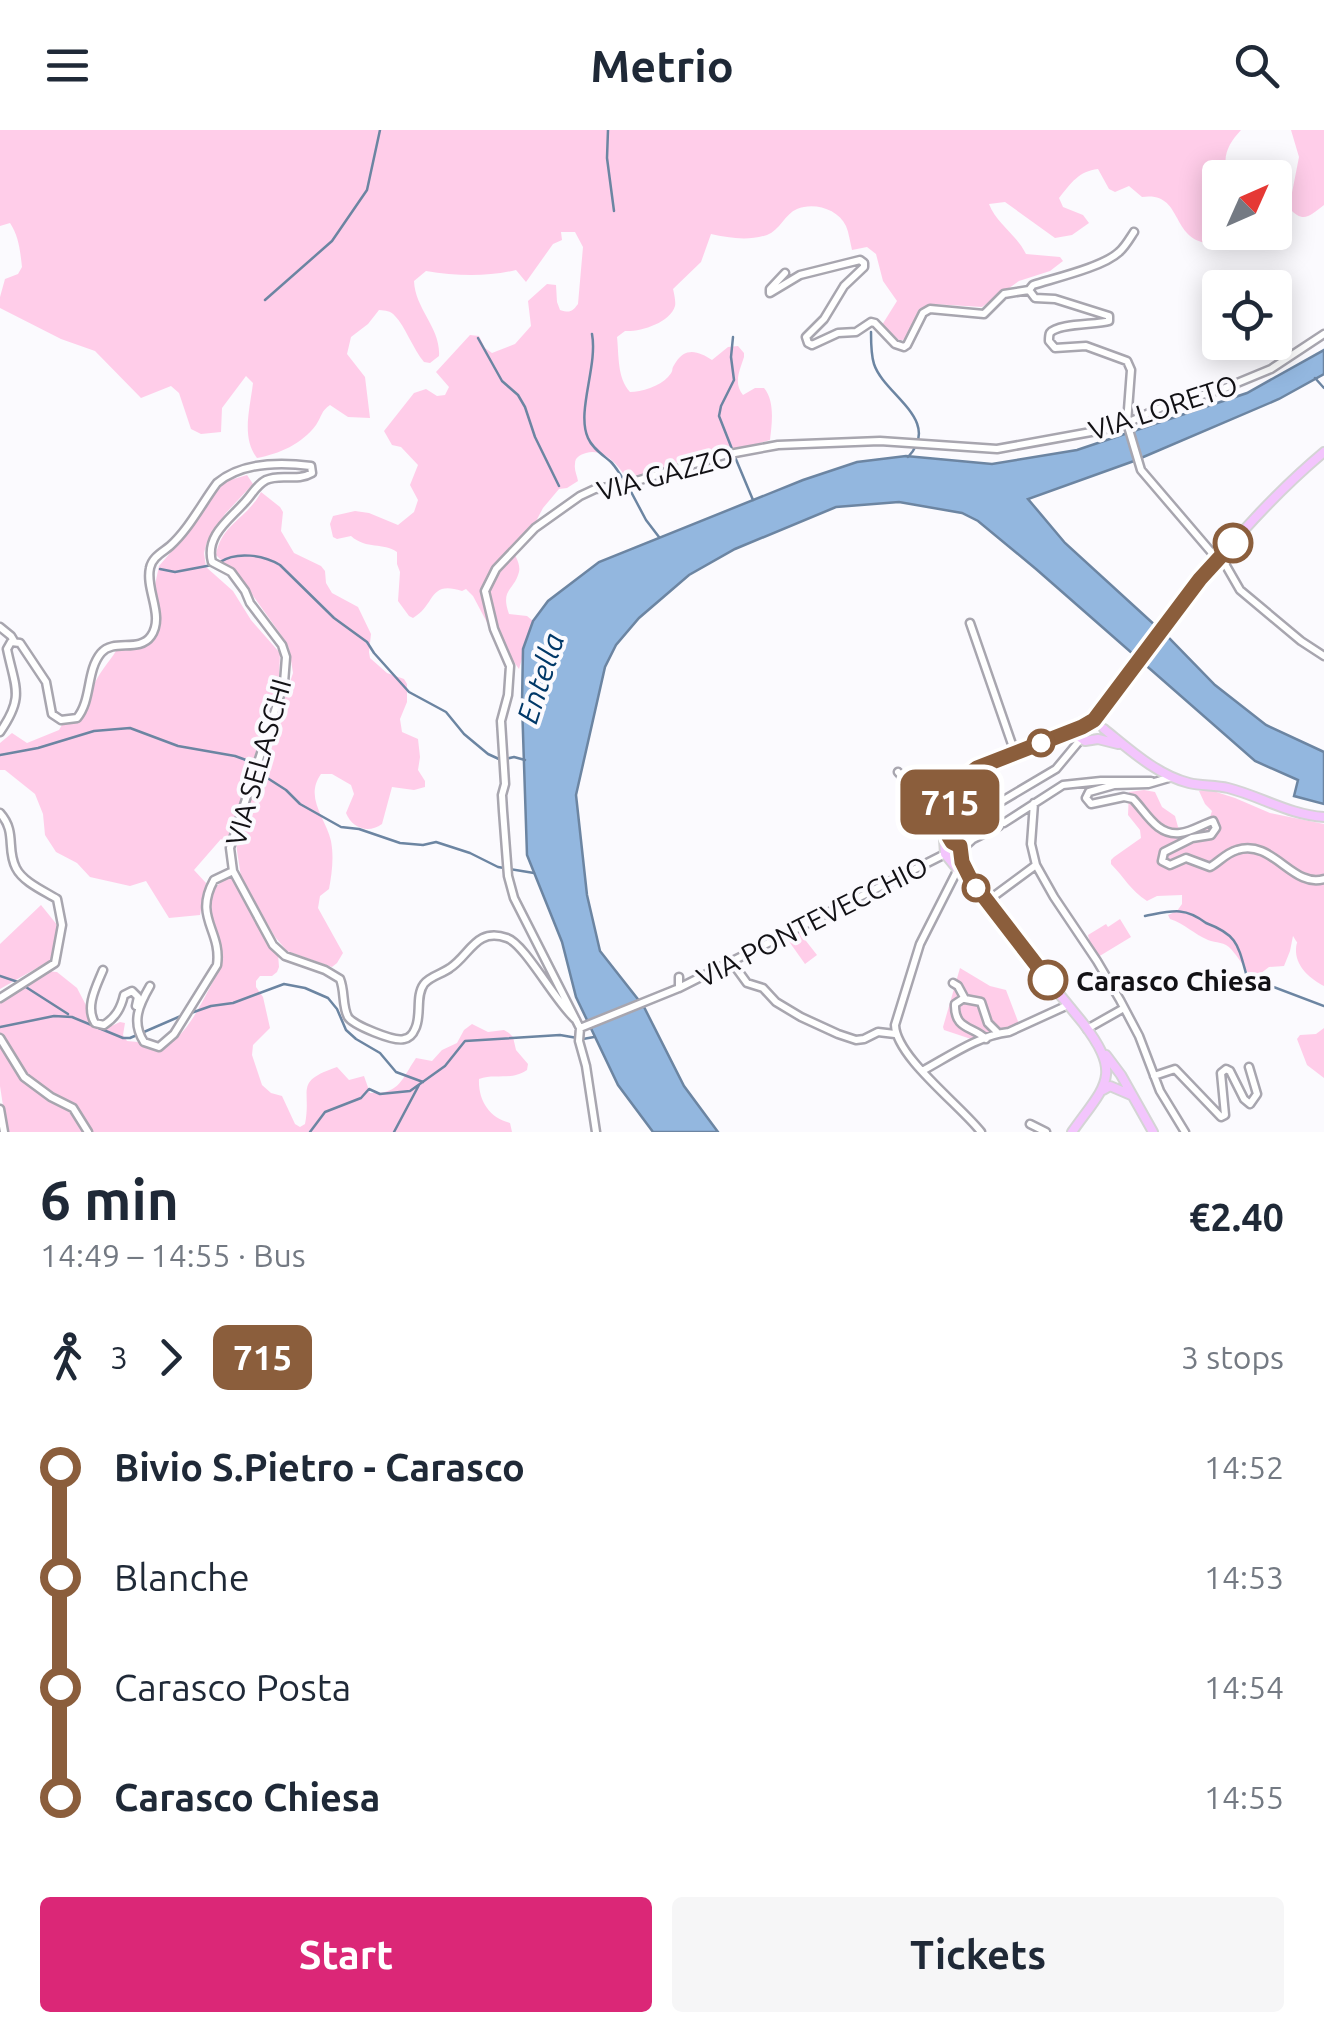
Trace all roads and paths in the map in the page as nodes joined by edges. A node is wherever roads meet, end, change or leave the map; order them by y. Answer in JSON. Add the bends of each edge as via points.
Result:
{"nodes":[{"id":1,"x":1134,"y":232,"type":"dead end"},
{"id":2,"x":785,"y":273,"type":"dead end"},
{"id":3,"x":1029,"y":290,"type":"junction"},
{"id":4,"x":1324,"y":334,"type":"edge"},
{"id":5,"x":1127,"y":426,"type":"junction"},
{"id":6,"x":930,"y":444,"type":"joint"},
{"id":7,"x":1324,"y":452,"type":"edge"},
{"id":8,"x":1219,"y":558,"type":"junction"},
{"id":9,"x":970,"y":623,"type":"dead end"},
{"id":10,"x":0,"y":628,"type":"edge"},
{"id":11,"x":14,"y":641,"type":"junction"},
{"id":12,"x":1324,"y":656,"type":"edge"},
{"id":13,"x":1109,"y":702,"type":"junction"},
{"id":14,"x":1094,"y":720,"type":"junction"},
{"id":15,"x":1104,"y":727,"type":"junction"},
{"id":16,"x":0,"y":732,"type":"edge"},
{"id":17,"x":1080,"y":734,"type":"junction"},
{"id":18,"x":1098,"y":738,"type":"junction"},
{"id":19,"x":1126,"y":746,"type":"junction"},
{"id":20,"x":1015,"y":753,"type":"junction"},
{"id":21,"x":898,"y":772,"type":"dead end"},
{"id":22,"x":1172,"y":777,"type":"junction"},
{"id":23,"x":1158,"y":782,"type":"junction"},
{"id":24,"x":1034,"y":803,"type":"junction"},
{"id":25,"x":0,"y":813,"type":"edge"},
{"id":26,"x":946,"y":813,"type":"junction"},
{"id":27,"x":986,"y":817,"type":"junction"},
{"id":28,"x":1324,"y":817,"type":"edge"},
{"id":29,"x":943,"y":824,"type":"junction"},
{"id":30,"x":999,"y":826,"type":"junction"},
{"id":31,"x":953,"y":850,"type":"junction"},
{"id":32,"x":1036,"y":865,"type":"junction"},
{"id":33,"x":958,"y":869,"type":"junction"},
{"id":34,"x":233,"y":871,"type":"junction"},
{"id":35,"x":1324,"y":879,"type":"edge"},
{"id":36,"x":978,"y":892,"type":"junction"},
{"id":37,"x":986,"y":902,"type":"junction"},
{"id":38,"x":731,"y":961,"type":"junction"},
{"id":39,"x":103,"y":970,"type":"dead end"},
{"id":40,"x":679,"y":977,"type":"dead end"},
{"id":41,"x":953,"y":984,"type":"dead end"},
{"id":42,"x":150,"y":986,"type":"dead end"},
{"id":43,"x":678,"y":988,"type":"junction"},
{"id":44,"x":0,"y":998,"type":"edge"},
{"id":45,"x":964,"y":998,"type":"junction"},
{"id":46,"x":1068,"y":1005,"type":"junction"},
{"id":47,"x":1125,"y":1010,"type":"junction"},
{"id":48,"x":136,"y":1021,"type":"junction"},
{"id":49,"x":580,"y":1026,"type":"junction"},
{"id":50,"x":1087,"y":1028,"type":"junction"},
{"id":51,"x":998,"y":1033,"type":"junction"},
{"id":52,"x":896,"y":1034,"type":"junction"},
{"id":53,"x":0,"y":1038,"type":"edge"},
{"id":54,"x":986,"y":1039,"type":"junction"},
{"id":55,"x":1100,"y":1046,"type":"junction"},
{"id":56,"x":1107,"y":1067,"type":"junction"},
{"id":57,"x":1249,"y":1067,"type":"dead end"},
{"id":58,"x":922,"y":1071,"type":"junction"},
{"id":59,"x":1120,"y":1074,"type":"junction"},
{"id":60,"x":1154,"y":1076,"type":"junction"},
{"id":61,"x":1100,"y":1092,"type":"junction"},
{"id":62,"x":1131,"y":1095,"type":"junction"},
{"id":63,"x":0,"y":1109,"type":"edge"},
{"id":64,"x":1030,"y":1124,"type":"dead end"},
{"id":65,"x":4,"y":1132,"type":"edge"},
{"id":66,"x":88,"y":1132,"type":"edge"},
{"id":67,"x":596,"y":1132,"type":"edge"},
{"id":68,"x":981,"y":1132,"type":"edge"},
{"id":69,"x":1046,"y":1132,"type":"edge"},
{"id":70,"x":1072,"y":1132,"type":"edge"},
{"id":71,"x":1153,"y":1132,"type":"edge"},
{"id":72,"x":1185,"y":1132,"type":"edge"}],
"edges":[{"from":1,"to":3,"type":"street","via":[[1112,257]]},
{"from":2,"to":3,"type":"street","via":[[770,292],[800,275],[864,263],[806,337],[812,345],[871,322],[904,347],[923,312],[984,314],[1004,294]]},
{"from":3,"to":5,"type":"street","via":[[1034,298],[1109,316],[1105,324],[1054,330],[1049,341],[1056,348],[1086,346],[1127,361]]},
{"from":4,"to":5,"type":"street","name":"VIA LORETO","via":[[1271,369]]},
{"from":5,"to":6,"type":"street","name":"VIA LORETO","via":[[996,449]]},
{"from":5,"to":8,"type":"street","via":[[1141,470]]},
{"from":6,"to":49,"type":"street","name":"VIA GAZZO","via":[[778,446],[588,492],[535,528],[488,581],[487,604],[510,666],[501,721],[508,876]]},
{"from":7,"to":8,"type":"main road"},
{"from":8,"to":12,"type":"street","via":[[1240,590]]},
{"from":8,"to":13,"type":"main road"},
{"from":9,"to":20,"type":"street"},
{"from":10,"to":11,"type":"street"},
{"from":11,"to":16,"type":"street","via":[[7,649],[17,700]]},
{"from":11,"to":34,"type":"street","name":"VIA SELASCHI","via":[[46,682],[52,714],[77,718],[101,653],[151,637],[156,623],[150,567],[217,483],[266,464],[312,468],[306,477],[264,480],[212,542],[212,562],[231,572],[286,657],[284,683],[230,848]]},
{"from":13,"to":14,"type":"main road"},
{"from":13,"to":15,"type":"main road"},
{"from":14,"to":15,"type":"main road"},
{"from":14,"to":17,"type":"main road"},
{"from":15,"to":18,"type":"main road"},
{"from":15,"to":19,"type":"main road"},
{"from":17,"to":18,"type":"main road","via":[[1084,741]]},
{"from":17,"to":20,"type":"main road"},
{"from":17,"to":27,"type":"street","via":[[1056,769],[1006,797]]},
{"from":18,"to":19,"type":"main road"},
{"from":19,"to":22,"type":"main road"},
{"from":20,"to":26,"type":"main road","via":[[968,775]]},
{"from":21,"to":29,"type":"street"},
{"from":22,"to":23,"type":"street"},
{"from":22,"to":28,"type":"main road"},
{"from":23,"to":24,"type":"street","via":[[1069,784]]},
{"from":23,"to":35,"type":"street","via":[[1114,785],[1086,798],[1091,804],[1133,799],[1156,825],[1180,833],[1213,821],[1210,835],[1164,852],[1170,866],[1186,858],[1210,867],[1248,847],[1301,877]]},
{"from":24,"to":30,"type":"street"},
{"from":24,"to":32,"type":"street"},
{"from":25,"to":44,"type":"street","via":[[10,826],[16,868],[56,899],[62,925],[55,963]]},
{"from":26,"to":29,"type":"main road"},
{"from":26,"to":31,"type":"main road"},
{"from":27,"to":30,"type":"street"},
{"from":27,"to":31,"type":"street"},
{"from":29,"to":31,"type":"main road"},
{"from":30,"to":31,"type":"street"},
{"from":31,"to":33,"type":"main road"},
{"from":31,"to":36,"type":"main road"},
{"from":31,"to":38,"type":"street","name":"VIA PONTEVECCHIO"},
{"from":32,"to":37,"type":"street"},
{"from":32,"to":47,"type":"street"},
{"from":33,"to":36,"type":"main road"},
{"from":33,"to":52,"type":"street","via":[[920,944]]},
{"from":34,"to":48,"type":"street","via":[[208,890],[204,906],[217,964],[182,1022],[153,1047],[137,1032]]},
{"from":34,"to":49,"type":"street","name":"VIA SELASCHI","via":[[274,945],[340,979],[346,1012],[357,1025],[408,1038],[427,981],[488,936],[512,940]]},
{"from":36,"to":37,"type":"main road"},
{"from":37,"to":46,"type":"main road"},
{"from":38,"to":43,"type":"street","name":"VIA PONTEVECCHIO"},
{"from":38,"to":52,"type":"street","via":[[744,981],[826,1028],[856,1040]]},
{"from":39,"to":48,"type":"street","via":[[91,1016],[104,1025],[132,991],[138,997]]},
{"from":40,"to":43,"type":"street"},
{"from":41,"to":45,"type":"street"},
{"from":42,"to":48,"type":"street"},
{"from":43,"to":49,"type":"street","name":"VIA PONTEVECCHIO"},
{"from":45,"to":51,"type":"street","via":[[980,1002]]},
{"from":45,"to":54,"type":"street","via":[[957,1002],[959,1020],[969,1034]]},
{"from":46,"to":50,"type":"main road"},
{"from":46,"to":51,"type":"street"},
{"from":47,"to":50,"type":"street"},
{"from":47,"to":60,"type":"street"},
{"from":49,"to":67,"type":"street"},
{"from":50,"to":55,"type":"main road"},
{"from":51,"to":54,"type":"street"},
{"from":52,"to":58,"type":"street"},
{"from":53,"to":66,"type":"street","via":[[24,1077],[73,1108]]},
{"from":54,"to":58,"type":"street"},
{"from":55,"to":56,"type":"main road"},
{"from":55,"to":59,"type":"main road"},
{"from":56,"to":59,"type":"main road"},
{"from":56,"to":61,"type":"main road"},
{"from":56,"to":62,"type":"main road"},
{"from":57,"to":60,"type":"street","via":[[1257,1094],[1250,1104],[1230,1072],[1221,1073],[1224,1116],[1175,1070]]},
{"from":58,"to":68,"type":"street"},
{"from":59,"to":62,"type":"main road"},
{"from":60,"to":72,"type":"street"},
{"from":61,"to":62,"type":"main road","via":[[1110,1086]]},
{"from":61,"to":70,"type":"main road"},
{"from":62,"to":71,"type":"main road"},
{"from":63,"to":65,"type":"street"},
{"from":64,"to":69,"type":"street"}]}
